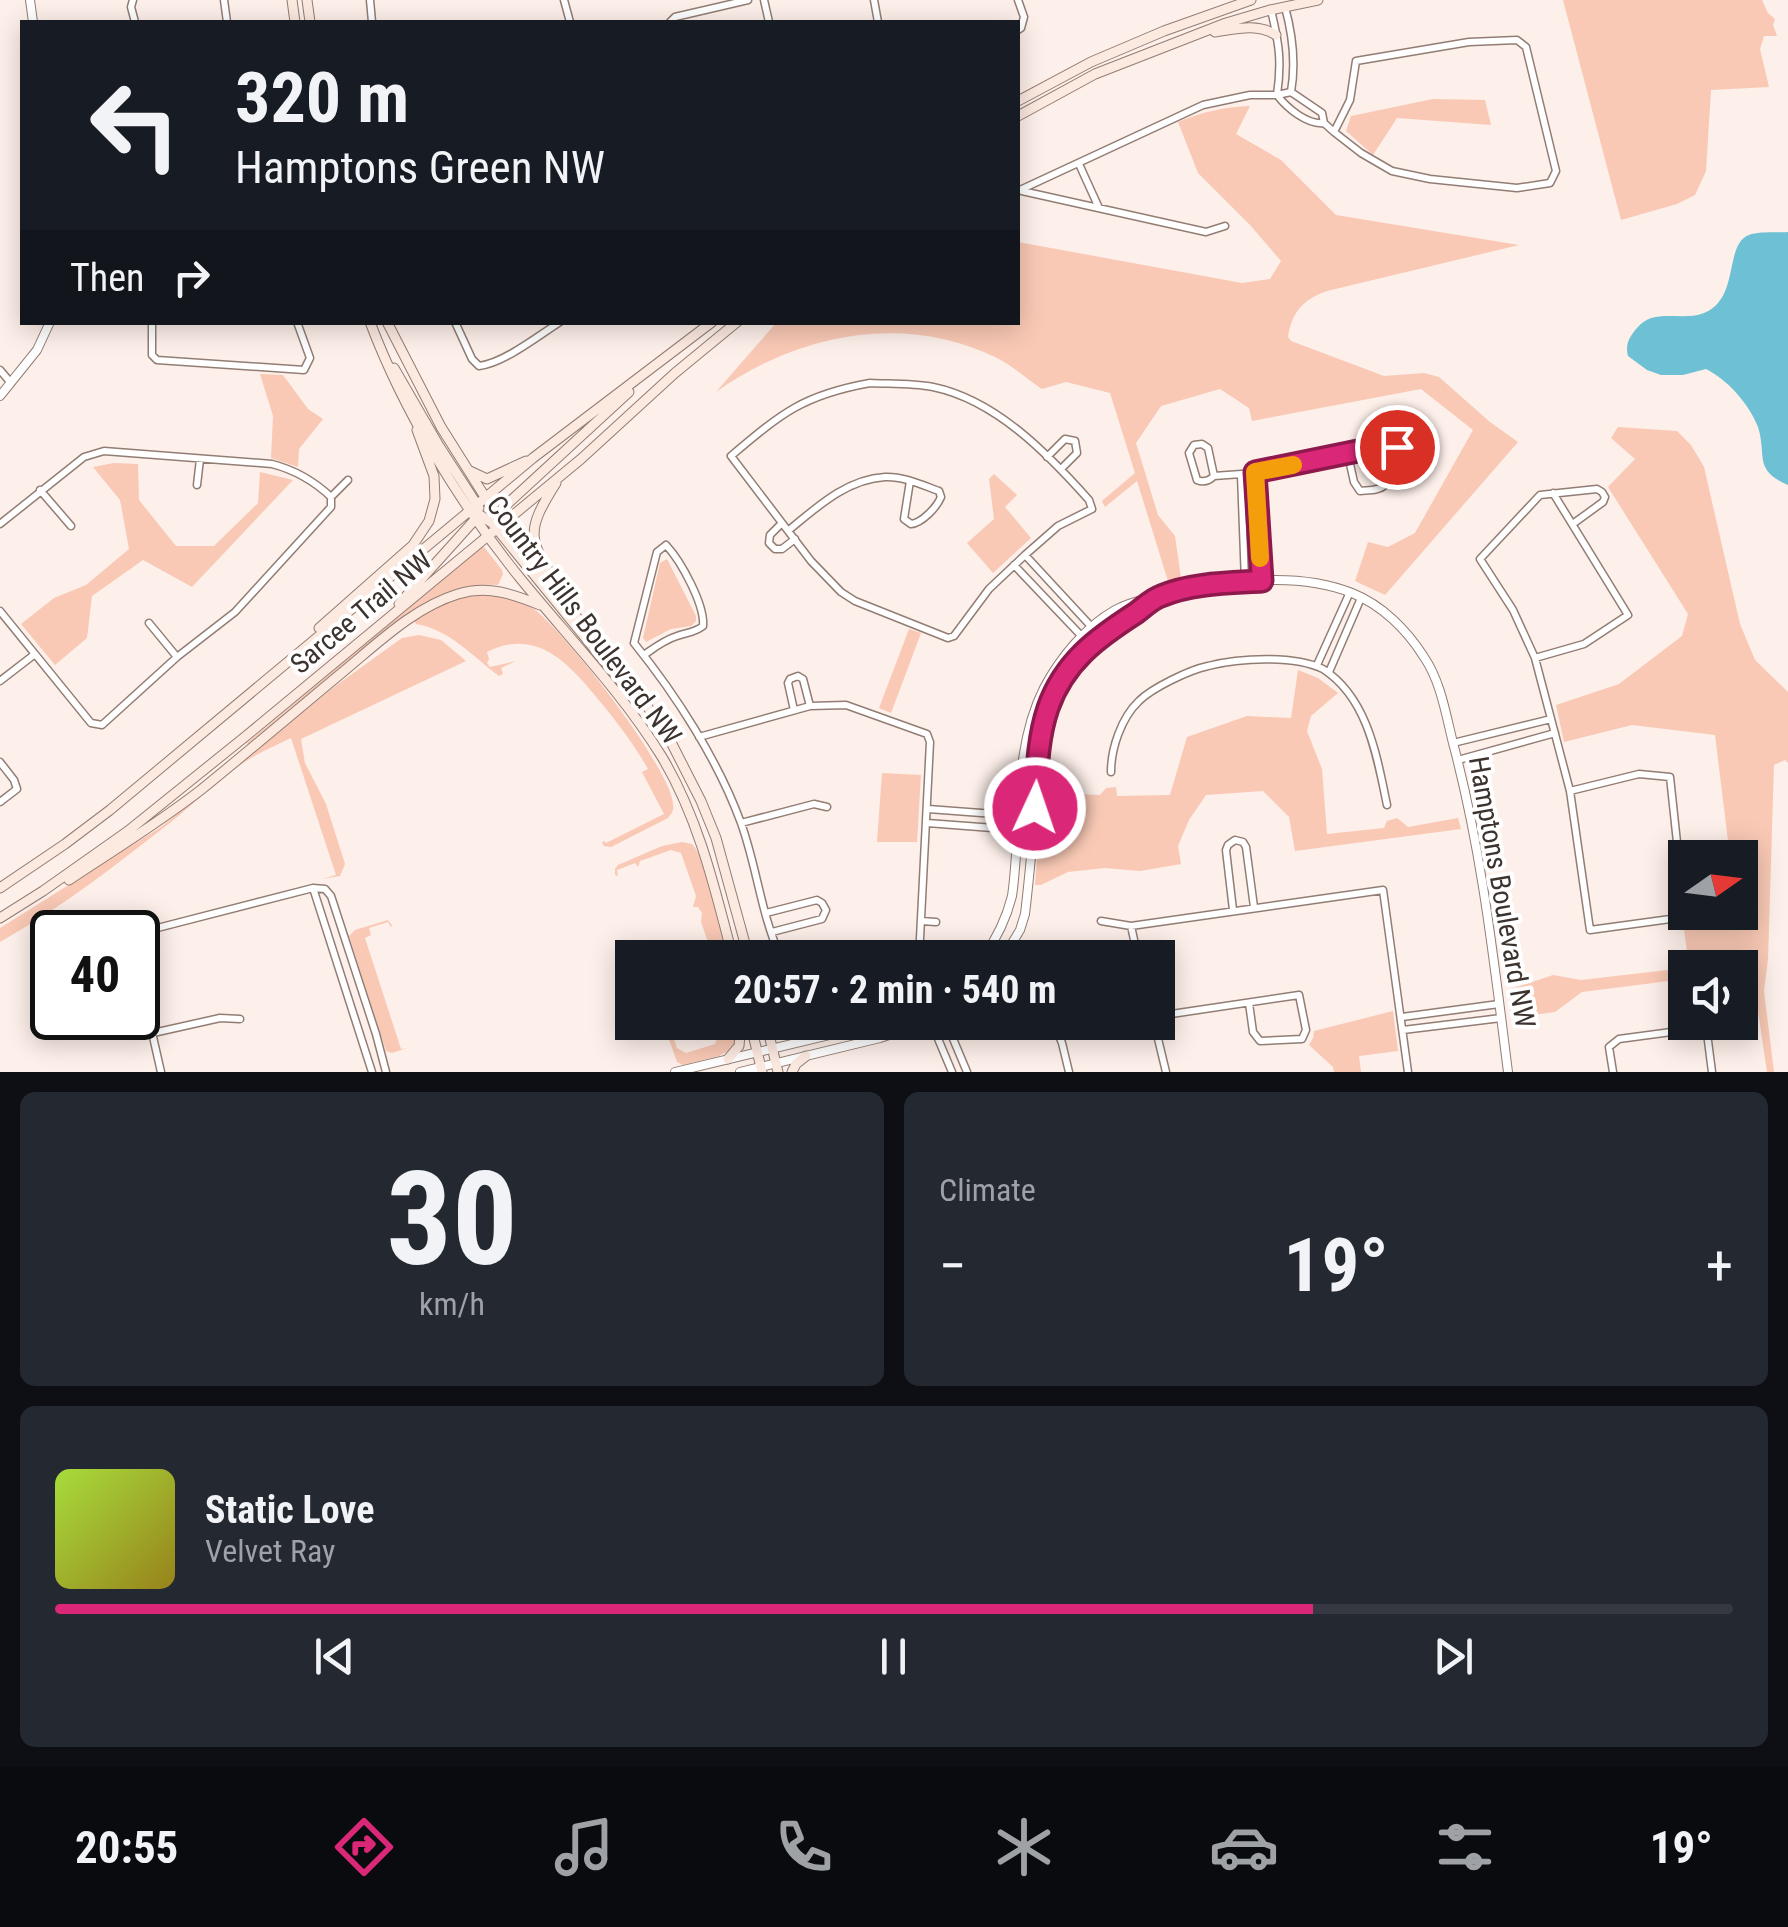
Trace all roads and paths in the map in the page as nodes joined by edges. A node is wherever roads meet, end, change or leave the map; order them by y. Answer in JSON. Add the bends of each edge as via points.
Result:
{"nodes":[{"id":1,"x":748,"y":0,"type":"edge"},
{"id":2,"x":1018,"y":0,"type":"edge"},
{"id":3,"x":1251,"y":0,"type":"edge"},
{"id":4,"x":1318,"y":0,"type":"edge"},
{"id":5,"x":1284,"y":3,"type":"edge"},
{"id":6,"x":1269,"y":5,"type":"edge"},
{"id":7,"x":672,"y":20,"type":"edge"},
{"id":8,"x":1020,"y":29,"type":"edge"},
{"id":9,"x":1202,"y":34,"type":"junction"},
{"id":10,"x":1276,"y":35,"type":"junction"},
{"id":11,"x":1290,"y":92,"type":"junction"},
{"id":12,"x":1277,"y":95,"type":"junction"},
{"id":13,"x":1020,"y":100,"type":"edge"},
{"id":14,"x":1020,"y":115,"type":"edge"},
{"id":15,"x":1324,"y":123,"type":"junction"},
{"id":16,"x":1334,"y":132,"type":"junction"},
{"id":17,"x":1079,"y":164,"type":"junction"},
{"id":18,"x":1020,"y":190,"type":"edge"},
{"id":19,"x":1020,"y":190,"type":"edge"},
{"id":20,"x":1100,"y":209,"type":"junction"},
{"id":21,"x":1226,"y":226,"type":"dead end"},
{"id":22,"x":49,"y":325,"type":"edge"},
{"id":23,"x":152,"y":325,"type":"edge"},
{"id":24,"x":298,"y":325,"type":"edge"},
{"id":25,"x":371,"y":325,"type":"edge"},
{"id":26,"x":388,"y":325,"type":"edge"},
{"id":27,"x":456,"y":325,"type":"edge"},
{"id":28,"x":555,"y":325,"type":"edge"},
{"id":29,"x":708,"y":325,"type":"edge"},
{"id":30,"x":733,"y":325,"type":"edge"},
{"id":31,"x":382,"y":351,"type":"junction"},
{"id":32,"x":0,"y":370,"type":"edge"},
{"id":33,"x":640,"y":378,"type":"junction"},
{"id":34,"x":11,"y":383,"type":"junction"},
{"id":35,"x":1,"y":392,"type":"edge"},
{"id":36,"x":412,"y":412,"type":"junction"},
{"id":37,"x":1348,"y":455,"type":"junction"},
{"id":38,"x":1047,"y":457,"type":"junction"},
{"id":39,"x":533,"y":458,"type":"junction"},
{"id":40,"x":200,"y":459,"type":"junction"},
{"id":41,"x":1061,"y":469,"type":"junction"},
{"id":42,"x":467,"y":470,"type":"junction"},
{"id":43,"x":1255,"y":472,"type":"junction"},
{"id":44,"x":1240,"y":475,"type":"junction"},
{"id":45,"x":560,"y":476,"type":"junction"},
{"id":46,"x":1214,"y":476,"type":"junction"},
{"id":47,"x":348,"y":480,"type":"dead end"},
{"id":48,"x":910,"y":481,"type":"junction"},
{"id":49,"x":197,"y":485,"type":"dead end"},
{"id":50,"x":40,"y":490,"type":"junction"},
{"id":51,"x":1552,"y":492,"type":"junction"},
{"id":52,"x":331,"y":497,"type":"junction"},
{"id":53,"x":479,"y":510,"type":"junction"},
{"id":54,"x":782,"y":523,"type":"junction"},
{"id":55,"x":1574,"y":523,"type":"junction"},
{"id":56,"x":0,"y":524,"type":"edge"},
{"id":57,"x":495,"y":524,"type":"junction"},
{"id":58,"x":71,"y":526,"type":"dead end"},
{"id":59,"x":788,"y":530,"type":"junction"},
{"id":60,"x":796,"y":539,"type":"junction"},
{"id":61,"x":1025,"y":555,"type":"junction"},
{"id":62,"x":1014,"y":565,"type":"junction"},
{"id":63,"x":1262,"y":581,"type":"junction"},
{"id":64,"x":1245,"y":582,"type":"junction"},
{"id":65,"x":1350,"y":592,"type":"junction"},
{"id":66,"x":1160,"y":596,"type":"junction"},
{"id":67,"x":1362,"y":598,"type":"junction"},
{"id":68,"x":543,"y":606,"type":"junction"},
{"id":69,"x":0,"y":611,"type":"edge"},
{"id":70,"x":575,"y":614,"type":"junction"},
{"id":71,"x":388,"y":618,"type":"junction"},
{"id":72,"x":149,"y":623,"type":"dead end"},
{"id":73,"x":1092,"y":626,"type":"junction"},
{"id":74,"x":1100,"y":636,"type":"junction"},
{"id":75,"x":1082,"y":637,"type":"junction"},
{"id":76,"x":1090,"y":645,"type":"junction"},
{"id":77,"x":35,"y":654,"type":"junction"},
{"id":78,"x":644,"y":655,"type":"junction"},
{"id":79,"x":177,"y":658,"type":"junction"},
{"id":80,"x":1536,"y":658,"type":"junction"},
{"id":81,"x":290,"y":660,"type":"junction"},
{"id":82,"x":1317,"y":665,"type":"junction"},
{"id":83,"x":1330,"y":672,"type":"junction"},
{"id":84,"x":0,"y":680,"type":"edge"},
{"id":85,"x":641,"y":699,"type":"junction"},
{"id":86,"x":810,"y":706,"type":"junction"},
{"id":87,"x":794,"y":710,"type":"junction"},
{"id":88,"x":1552,"y":719,"type":"junction"},
{"id":89,"x":1555,"y":733,"type":"junction"},
{"id":90,"x":699,"y":737,"type":"junction"},
{"id":91,"x":1453,"y":743,"type":"junction"},
{"id":92,"x":1458,"y":760,"type":"junction"},
{"id":93,"x":0,"y":762,"type":"edge"},
{"id":94,"x":1111,"y":772,"type":"dead end"},
{"id":95,"x":1570,"y":791,"type":"junction"},
{"id":96,"x":0,"y":802,"type":"edge"},
{"id":97,"x":1388,"y":805,"type":"dead end"},
{"id":98,"x":827,"y":808,"type":"dead end"},
{"id":99,"x":928,"y":810,"type":"junction"},
{"id":100,"x":1020,"y":816,"type":"junction"},
{"id":101,"x":1035,"y":817,"type":"junction"},
{"id":102,"x":740,"y":823,"type":"junction"},
{"id":103,"x":927,"y":823,"type":"junction"},
{"id":104,"x":1018,"y":830,"type":"junction"},
{"id":105,"x":1033,"y":831,"type":"junction"},
{"id":106,"x":0,"y":888,"type":"edge"},
{"id":107,"x":313,"y":888,"type":"junction"},
{"id":108,"x":43,"y":891,"type":"junction"},
{"id":109,"x":1254,"y":907,"type":"junction"},
{"id":110,"x":1233,"y":910,"type":"junction"},
{"id":111,"x":766,"y":913,"type":"junction"},
{"id":112,"x":0,"y":918,"type":"edge"},
{"id":113,"x":921,"y":920,"type":"junction"},
{"id":114,"x":1101,"y":921,"type":"dead end"},
{"id":115,"x":936,"y":922,"type":"dead end"},
{"id":116,"x":1131,"y":926,"type":"junction"},
{"id":117,"x":160,"y":927,"type":"edge"},
{"id":118,"x":772,"y":932,"type":"junction"},
{"id":119,"x":728,"y":940,"type":"edge"},
{"id":120,"x":744,"y":940,"type":"edge"},
{"id":121,"x":775,"y":940,"type":"edge"},
{"id":122,"x":920,"y":940,"type":"edge"},
{"id":123,"x":995,"y":940,"type":"edge"},
{"id":124,"x":1014,"y":940,"type":"edge"},
{"id":125,"x":1134,"y":940,"type":"edge"},
{"id":126,"x":1249,"y":1003,"type":"junction"},
{"id":127,"x":1499,"y":1004,"type":"junction"},
{"id":128,"x":1175,"y":1016,"type":"edge"},
{"id":129,"x":1402,"y":1016,"type":"junction"},
{"id":130,"x":1501,"y":1018,"type":"junction"},
{"id":131,"x":240,"y":1019,"type":"dead end"},
{"id":132,"x":1403,"y":1030,"type":"junction"},
{"id":133,"x":160,"y":1031,"type":"edge"},
{"id":134,"x":154,"y":1040,"type":"edge"},
{"id":135,"x":740,"y":1040,"type":"edge"},
{"id":136,"x":754,"y":1040,"type":"edge"},
{"id":137,"x":770,"y":1040,"type":"edge"},
{"id":138,"x":806,"y":1040,"type":"edge"},
{"id":139,"x":872,"y":1040,"type":"edge"},
{"id":140,"x":938,"y":1040,"type":"edge"},
{"id":141,"x":953,"y":1040,"type":"edge"},
{"id":142,"x":1061,"y":1040,"type":"edge"},
{"id":143,"x":1160,"y":1040,"type":"edge"},
{"id":144,"x":772,"y":1048,"type":"junction"},
{"id":145,"x":757,"y":1052,"type":"junction"},
{"id":146,"x":806,"y":1056,"type":"junction"},
{"id":147,"x":728,"y":1059,"type":"junction"},
{"id":148,"x":777,"y":1068,"type":"edge"},
{"id":149,"x":762,"y":1069,"type":"edge"},
{"id":150,"x":161,"y":1072,"type":"edge"},
{"id":151,"x":372,"y":1072,"type":"edge"},
{"id":152,"x":386,"y":1072,"type":"edge"},
{"id":153,"x":675,"y":1072,"type":"edge"},
{"id":154,"x":740,"y":1072,"type":"edge"},
{"id":155,"x":792,"y":1072,"type":"edge"},
{"id":156,"x":952,"y":1072,"type":"edge"},
{"id":157,"x":966,"y":1072,"type":"edge"},
{"id":158,"x":1068,"y":1072,"type":"edge"},
{"id":159,"x":1166,"y":1072,"type":"edge"},
{"id":160,"x":1408,"y":1072,"type":"edge"},
{"id":161,"x":1508,"y":1072,"type":"edge"},
{"id":162,"x":1612,"y":1072,"type":"edge"},
{"id":163,"x":1712,"y":1072,"type":"edge"}],
"edges":[{"from":1,"to":7,"type":"street"},
{"from":2,"to":8,"type":"street"},
{"from":3,"to":13,"type":"main road","via":[[1091,62]]},
{"from":4,"to":5,"type":"main road"},
{"from":5,"to":6,"type":"main road"},
{"from":5,"to":11,"type":"street","via":[[1294,48]]},
{"from":6,"to":9,"type":"main road"},
{"from":6,"to":10,"type":"street"},
{"from":9,"to":10,"type":"main road","via":[[1247,27]]},
{"from":9,"to":14,"type":"main road","via":[[1096,74]]},
{"from":10,"to":12,"type":"street"},
{"from":11,"to":12,"type":"street"},
{"from":11,"to":15,"type":"street","via":[[1322,113]]},
{"from":12,"to":15,"type":"street","via":[[1315,124]]},
{"from":12,"to":17,"type":"street","via":[[1203,105]]},
{"from":15,"to":16,"type":"street"},
{"from":16,"to":16,"type":"street","via":[[1392,171],[1430,179],[1517,188],[1550,183],[1556,171],[1526,47],[1517,40],[1356,61],[1350,100]]},
{"from":17,"to":18,"type":"street"},
{"from":17,"to":20,"type":"street"},
{"from":19,"to":20,"type":"street"},
{"from":20,"to":21,"type":"street","via":[[1206,232]]},
{"from":22,"to":34,"type":"street"},
{"from":23,"to":24,"type":"street","via":[[152,355],[158,360],[304,370],[310,358]]},
{"from":25,"to":31,"type":"main road","name":"Country Hills Boulevard NW"},
{"from":26,"to":42,"type":"main road","name":"Country Hills Boulevard NW"},
{"from":27,"to":28,"type":"street","via":[[478,366]]},
{"from":29,"to":33,"type":"main road","name":"Sarcee Trail NW"},
{"from":30,"to":45,"type":"main road","name":"Sarcee Trail NW"},
{"from":31,"to":36,"type":"main road","name":"Country Hills Boulevard NW"},
{"from":31,"to":53,"type":"main road"},
{"from":32,"to":34,"type":"street"},
{"from":33,"to":39,"type":"main road","name":"Sarcee Trail NW"},
{"from":33,"to":57,"type":"main road"},
{"from":34,"to":35,"type":"street"},
{"from":36,"to":53,"type":"main road","name":"Country Hills Boulevard NW","via":[[441,464]]},
{"from":36,"to":81,"type":"main road","via":[[434,476],[429,521],[413,545]]},
{"from":37,"to":37,"type":"street","via":[[1360,491],[1386,484],[1399,454],[1392,444]]},
{"from":37,"to":43,"type":"street"},
{"from":38,"to":41,"type":"street"},
{"from":38,"to":41,"type":"street","via":[[1065,440],[1075,442],[1077,452]]},
{"from":38,"to":54,"type":"street","via":[[988,410],[936,388],[870,384],[834,390],[782,414],[731,456]]},
{"from":39,"to":42,"type":"main road","via":[[487,479]]},
{"from":39,"to":53,"type":"main road","name":"Sarcee Trail NW"},
{"from":40,"to":49,"type":"street"},
{"from":40,"to":50,"type":"street","via":[[104,451],[84,457]]},
{"from":40,"to":52,"type":"street","via":[[282,467]]},
{"from":41,"to":61,"type":"street","via":[[1092,509],[1058,526]]},
{"from":42,"to":53,"type":"main road","name":"Country Hills Boulevard NW"},
{"from":43,"to":44,"type":"street"},
{"from":43,"to":63,"type":"street"},
{"from":44,"to":46,"type":"street"},
{"from":44,"to":64,"type":"street"},
{"from":45,"to":57,"type":"main road","name":"Sarcee Trail NW"},
{"from":45,"to":70,"type":"main road","via":[[539,512],[534,544]]},
{"from":46,"to":46,"type":"street","via":[[1208,448],[1194,445],[1189,453],[1195,479]]},
{"from":47,"to":52,"type":"street"},
{"from":48,"to":48,"type":"street","via":[[904,520],[917,524],[942,497]]},
{"from":48,"to":59,"type":"street","via":[[887,477],[842,490]]},
{"from":50,"to":56,"type":"street"},
{"from":50,"to":58,"type":"street"},
{"from":51,"to":55,"type":"street"},
{"from":51,"to":55,"type":"street","via":[[1602,492],[1603,502]]},
{"from":51,"to":80,"type":"street","via":[[1535,499],[1480,559]]},
{"from":52,"to":79,"type":"street","via":[[332,507],[235,612]]},
{"from":53,"to":57,"type":"main road","name":"Country Hills Boulevard NW"},
{"from":53,"to":57,"type":"main road","name":"Country Hills Boulevard NW"},
{"from":53,"to":71,"type":"main road"},
{"from":53,"to":81,"type":"main road","name":"Sarcee Trail NW"},
{"from":54,"to":59,"type":"street"},
{"from":54,"to":60,"type":"street","via":[[769,543],[782,549]]},
{"from":55,"to":80,"type":"street","via":[[1628,615],[1584,644]]},
{"from":57,"to":68,"type":"main road","name":"Country Hills Boulevard NW"},
{"from":57,"to":70,"type":"main road","name":"Country Hills Boulevard NW"},
{"from":57,"to":71,"type":"main road","name":"Sarcee Trail NW"},
{"from":57,"to":85,"type":"main road","via":[[620,682]]},
{"from":59,"to":60,"type":"street"},
{"from":60,"to":62,"type":"street","via":[[826,579],[855,602],[948,638]]},
{"from":61,"to":62,"type":"street"},
{"from":61,"to":73,"type":"street"},
{"from":62,"to":75,"type":"street"},
{"from":63,"to":64,"type":"street","name":"Hamptons Boulevard NW"},
{"from":63,"to":65,"type":"street","name":"Hamptons Boulevard NW"},
{"from":64,"to":66,"type":"street","name":"Hamptons Boulevard NW"},
{"from":65,"to":67,"type":"street","name":"Hamptons Boulevard NW"},
{"from":65,"to":82,"type":"street"},
{"from":66,"to":73,"type":"street","name":"Hamptons Boulevard NW","via":[[1132,601]]},
{"from":66,"to":74,"type":"street","name":"Hamptons Boulevard NW"},
{"from":67,"to":83,"type":"street"},
{"from":67,"to":91,"type":"street","name":"Hamptons Boulevard NW","via":[[1394,619],[1426,659]]},
{"from":68,"to":108,"type":"main road","via":[[484,589],[418,613],[166,816]]},
{"from":68,"to":119,"type":"main road","name":"Country Hills Boulevard NW","via":[[632,712],[678,786]]},
{"from":69,"to":77,"type":"street"},
{"from":70,"to":85,"type":"main road","name":"Country Hills Boulevard NW"},
{"from":71,"to":108,"type":"main road","name":"Sarcee Trail NW"},
{"from":72,"to":79,"type":"street"},
{"from":73,"to":74,"type":"street"},
{"from":73,"to":75,"type":"street","name":"Hamptons Boulevard NW"},
{"from":74,"to":76,"type":"street","name":"Hamptons Boulevard NW"},
{"from":75,"to":76,"type":"street"},
{"from":75,"to":100,"type":"street","name":"Hamptons Boulevard NW","via":[[1036,706],[1026,738]]},
{"from":76,"to":101,"type":"street","name":"Hamptons Boulevard NW","via":[[1056,689],[1042,727]]},
{"from":77,"to":79,"type":"street","via":[[91,723],[102,724]]},
{"from":77,"to":84,"type":"street"},
{"from":78,"to":78,"type":"street","via":[[703,626],[704,614],[666,545],[657,552],[634,643]]},
{"from":78,"to":90,"type":"street"},
{"from":80,"to":88,"type":"street"},
{"from":81,"to":106,"type":"main road","name":"Sarcee Trail NW","via":[[110,810]]},
{"from":82,"to":83,"type":"street"},
{"from":82,"to":94,"type":"street","via":[[1246,661],[1206,666],[1168,683],[1138,702],[1117,734]]},
{"from":83,"to":97,"type":"street","via":[[1366,722]]},
{"from":85,"to":120,"type":"main road","name":"Country Hills Boulevard NW","via":[[672,744],[711,824]]},
{"from":86,"to":87,"type":"street"},
{"from":86,"to":87,"type":"street","via":[[798,676],[788,683]]},
{"from":86,"to":99,"type":"street","via":[[846,705],[927,734]]},
{"from":87,"to":90,"type":"street"},
{"from":88,"to":89,"type":"street"},
{"from":88,"to":91,"type":"street"},
{"from":89,"to":92,"type":"street"},
{"from":89,"to":95,"type":"street"},
{"from":90,"to":102,"type":"street"},
{"from":91,"to":92,"type":"street","name":"Hamptons Boulevard NW"},
{"from":92,"to":127,"type":"street","name":"Hamptons Boulevard NW"},
{"from":93,"to":96,"type":"street","via":[[16,789]]},
{"from":95,"to":95,"type":"street","via":[[1590,930],[1684,917],[1670,777],[1640,774]]},
{"from":98,"to":102,"type":"street","via":[[814,804]]},
{"from":99,"to":100,"type":"street"},
{"from":99,"to":103,"type":"street"},
{"from":100,"to":101,"type":"street"},
{"from":100,"to":104,"type":"street","name":"Hamptons Boulevard NW"},
{"from":101,"to":105,"type":"street","name":"Hamptons Boulevard NW"},
{"from":102,"to":111,"type":"street"},
{"from":103,"to":104,"type":"street"},
{"from":103,"to":113,"type":"street"},
{"from":104,"to":105,"type":"street"},
{"from":104,"to":123,"type":"street","name":"Hamptons Boulevard NW","via":[[1007,917]]},
{"from":105,"to":124,"type":"street","name":"Hamptons Boulevard NW","via":[[1025,914]]},
{"from":107,"to":117,"type":"street"},
{"from":107,"to":151,"type":"street"},
{"from":107,"to":152,"type":"street","via":[[331,896]]},
{"from":108,"to":112,"type":"main road","name":"Sarcee Trail NW"},
{"from":109,"to":110,"type":"street"},
{"from":109,"to":110,"type":"street","via":[[1246,847],[1235,840],[1226,850]]},
{"from":109,"to":129,"type":"street","via":[[1384,890]]},
{"from":110,"to":116,"type":"street"},
{"from":111,"to":118,"type":"street"},
{"from":111,"to":118,"type":"street","via":[[817,900],[826,910],[822,919]]},
{"from":113,"to":115,"type":"street"},
{"from":113,"to":122,"type":"street"},
{"from":114,"to":116,"type":"street"},
{"from":116,"to":125,"type":"street"},
{"from":118,"to":121,"type":"street"},
{"from":126,"to":126,"type":"street","via":[[1260,1041],[1302,1038],[1299,996]]},
{"from":126,"to":128,"type":"street"},
{"from":127,"to":129,"type":"street"},
{"from":127,"to":130,"type":"street","name":"Hamptons Boulevard NW"},
{"from":129,"to":132,"type":"street"},
{"from":130,"to":132,"type":"street"},
{"from":130,"to":161,"type":"street","name":"Hamptons Boulevard NW"},
{"from":131,"to":133,"type":"street"},
{"from":132,"to":160,"type":"street"},
{"from":134,"to":150,"type":"street"},
{"from":135,"to":147,"type":"main road"},
{"from":136,"to":145,"type":"main road"},
{"from":137,"to":144,"type":"main road"},
{"from":138,"to":144,"type":"street"},
{"from":139,"to":146,"type":"street"},
{"from":140,"to":156,"type":"street"},
{"from":141,"to":157,"type":"street"},
{"from":142,"to":158,"type":"street"},
{"from":143,"to":159,"type":"street"},
{"from":144,"to":145,"type":"street"},
{"from":144,"to":148,"type":"main road"},
{"from":145,"to":147,"type":"street"},
{"from":145,"to":149,"type":"main road"},
{"from":146,"to":148,"type":"street"},
{"from":146,"to":155,"type":"main road"},
{"from":147,"to":153,"type":"street"},
{"from":148,"to":149,"type":"street"},
{"from":149,"to":154,"type":"street"},
{"from":162,"to":163,"type":"street","via":[[1610,1047],[1619,1040],[1701,1028]]}]}
